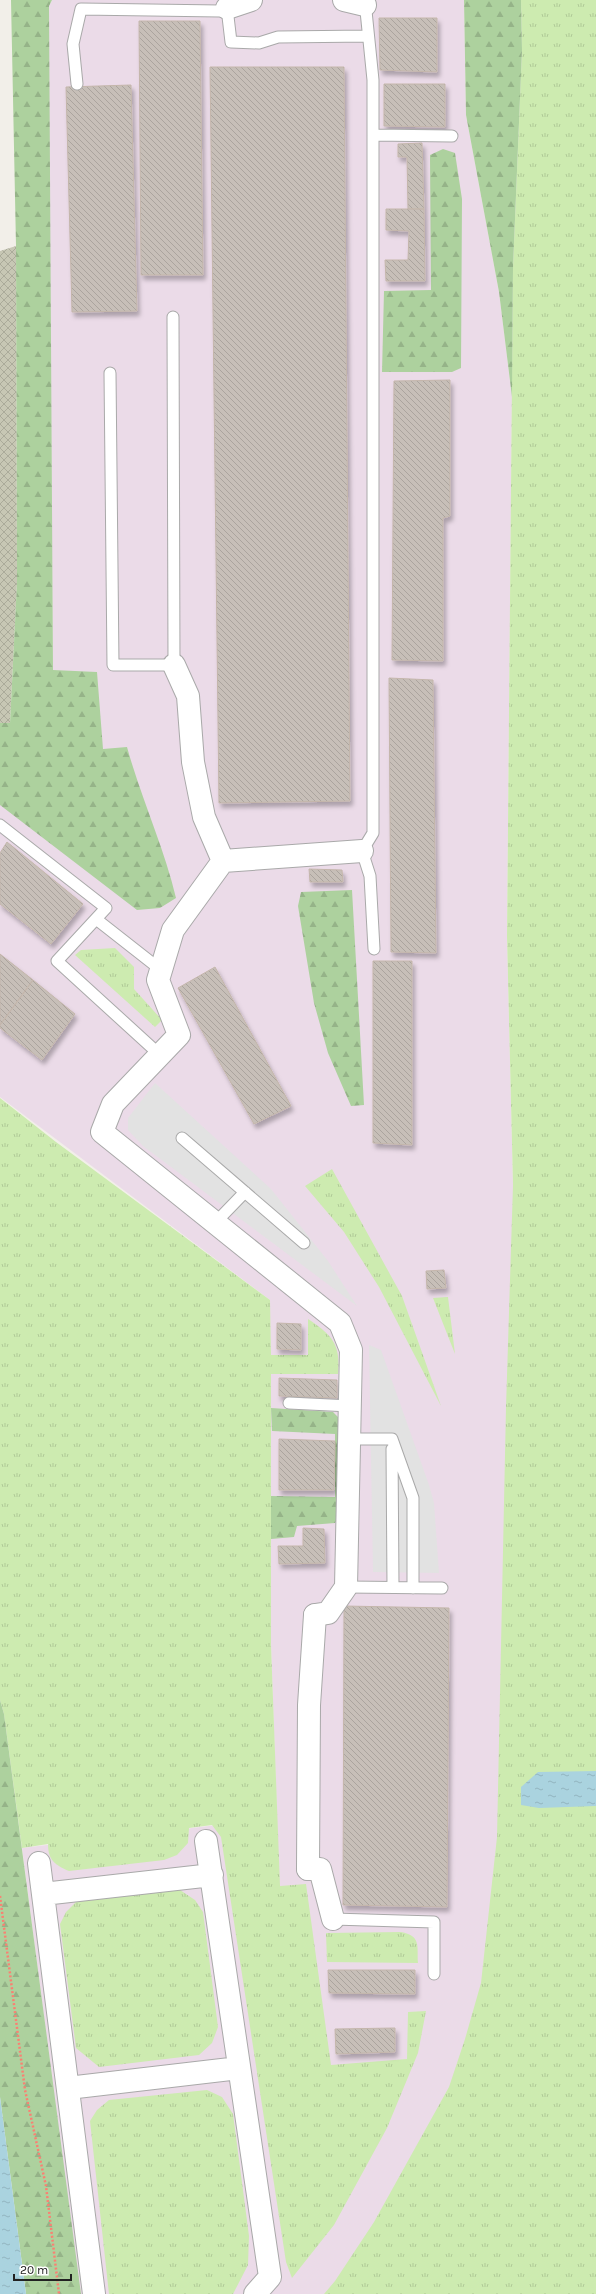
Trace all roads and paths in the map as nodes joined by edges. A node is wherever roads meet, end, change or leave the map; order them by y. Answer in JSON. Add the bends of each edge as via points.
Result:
{"nodes":[{"id":1,"x":251,"y":0,"type":"edge"},
{"id":2,"x":344,"y":0,"type":"edge"},
{"id":3,"x":365,"y":2,"type":"edge"},
{"id":4,"x":227,"y":8,"type":"junction"},
{"id":5,"x":368,"y":36,"type":"junction"},
{"id":6,"x":77,"y":84,"type":"dead end"},
{"id":7,"x":373,"y":135,"type":"junction"},
{"id":8,"x":452,"y":136,"type":"dead end"},
{"id":9,"x":173,"y":317,"type":"dead end"},
{"id":10,"x":110,"y":373,"type":"dead end"},
{"id":11,"x":174,"y":665,"type":"junction"},
{"id":12,"x":0,"y":825,"type":"edge"},
{"id":13,"x":362,"y":852,"type":"junction"},
{"id":14,"x":223,"y":861,"type":"junction"},
{"id":15,"x":96,"y":919,"type":"junction"},
{"id":16,"x":374,"y":949,"type":"dead end"},
{"id":17,"x":161,"y":970,"type":"junction"},
{"id":18,"x":160,"y":1055,"type":"junction"},
{"id":19,"x":182,"y":1138,"type":"dead end"},
{"id":20,"x":245,"y":1192,"type":"junction"},
{"id":21,"x":215,"y":1223,"type":"junction"},
{"id":22,"x":304,"y":1244,"type":"dead end"},
{"id":23,"x":289,"y":1403,"type":"dead end"},
{"id":24,"x":350,"y":1406,"type":"junction"},
{"id":25,"x":349,"y":1438,"type":"junction"},
{"id":26,"x":392,"y":1440,"type":"junction"},
{"id":27,"x":393,"y":1586,"type":"junction"},
{"id":28,"x":346,"y":1587,"type":"junction"},
{"id":29,"x":413,"y":1588,"type":"junction"},
{"id":30,"x":442,"y":1588,"type":"dead end"},
{"id":31,"x":206,"y":1841,"type":"dead end"},
{"id":32,"x":39,"y":1863,"type":"dead end"},
{"id":33,"x":212,"y":1875,"type":"junction"},
{"id":34,"x":43,"y":1894,"type":"junction"},
{"id":35,"x":0,"y":1896,"type":"edge"},
{"id":36,"x":333,"y":1919,"type":"joint"},
{"id":37,"x":434,"y":1974,"type":"dead end"},
{"id":38,"x":239,"y":2068,"type":"junction"},
{"id":39,"x":68,"y":2088,"type":"junction"},
{"id":40,"x":59,"y":2294,"type":"edge"},
{"id":41,"x":94,"y":2294,"type":"edge"},
{"id":42,"x":255,"y":2294,"type":"edge"}],
"edges":[{"from":1,"to":4,"type":"street"},
{"from":2,"to":3,"type":"street"},
{"from":3,"to":5,"type":"lane"},
{"from":4,"to":5,"type":"lane","via":[[232,42],[259,43],[278,37]]},
{"from":4,"to":6,"type":"lane","via":[[220,11],[81,9],[73,44]]},
{"from":5,"to":7,"type":"lane","via":[[373,80]]},
{"from":7,"to":8,"type":"lane"},
{"from":7,"to":13,"type":"lane","via":[[373,833]]},
{"from":9,"to":11,"type":"lane"},
{"from":10,"to":11,"type":"lane","via":[[113,665]]},
{"from":11,"to":14,"type":"street","via":[[188,696],[193,762],[204,817]]},
{"from":12,"to":15,"type":"lane","via":[[106,908]]},
{"from":13,"to":14,"type":"street"},
{"from":13,"to":16,"type":"lane","via":[[370,876]]},
{"from":14,"to":17,"type":"street","via":[[173,930]]},
{"from":15,"to":17,"type":"lane"},
{"from":15,"to":18,"type":"lane","via":[[57,961]]},
{"from":17,"to":18,"type":"street","via":[[158,980],[179,1035]]},
{"from":18,"to":21,"type":"street","via":[[113,1104],[102,1132]]},
{"from":19,"to":20,"type":"lane"},
{"from":20,"to":21,"type":"lane"},
{"from":20,"to":22,"type":"lane"},
{"from":21,"to":24,"type":"street","via":[[340,1323],[351,1350]]},
{"from":23,"to":24,"type":"lane"},
{"from":24,"to":25,"type":"street"},
{"from":25,"to":26,"type":"lane"},
{"from":25,"to":28,"type":"street"},
{"from":26,"to":27,"type":"lane"},
{"from":26,"to":29,"type":"lane","via":[[413,1498]]},
{"from":27,"to":28,"type":"lane"},
{"from":27,"to":29,"type":"lane"},
{"from":28,"to":36,"type":"street","via":[[328,1613],[315,1615],[309,1705],[308,1869],[320,1868]]},
{"from":29,"to":30,"type":"lane"},
{"from":31,"to":33,"type":"street"},
{"from":32,"to":34,"type":"street"},
{"from":33,"to":34,"type":"street"},
{"from":33,"to":38,"type":"street"},
{"from":34,"to":39,"type":"street"},
{"from":35,"to":40,"type":"path","via":[[25,2090],[46,2186]]},
{"from":36,"to":37,"type":"lane","via":[[434,1922]]},
{"from":38,"to":39,"type":"street"},
{"from":38,"to":42,"type":"street","via":[[270,2276]]},
{"from":39,"to":41,"type":"street"}]}
